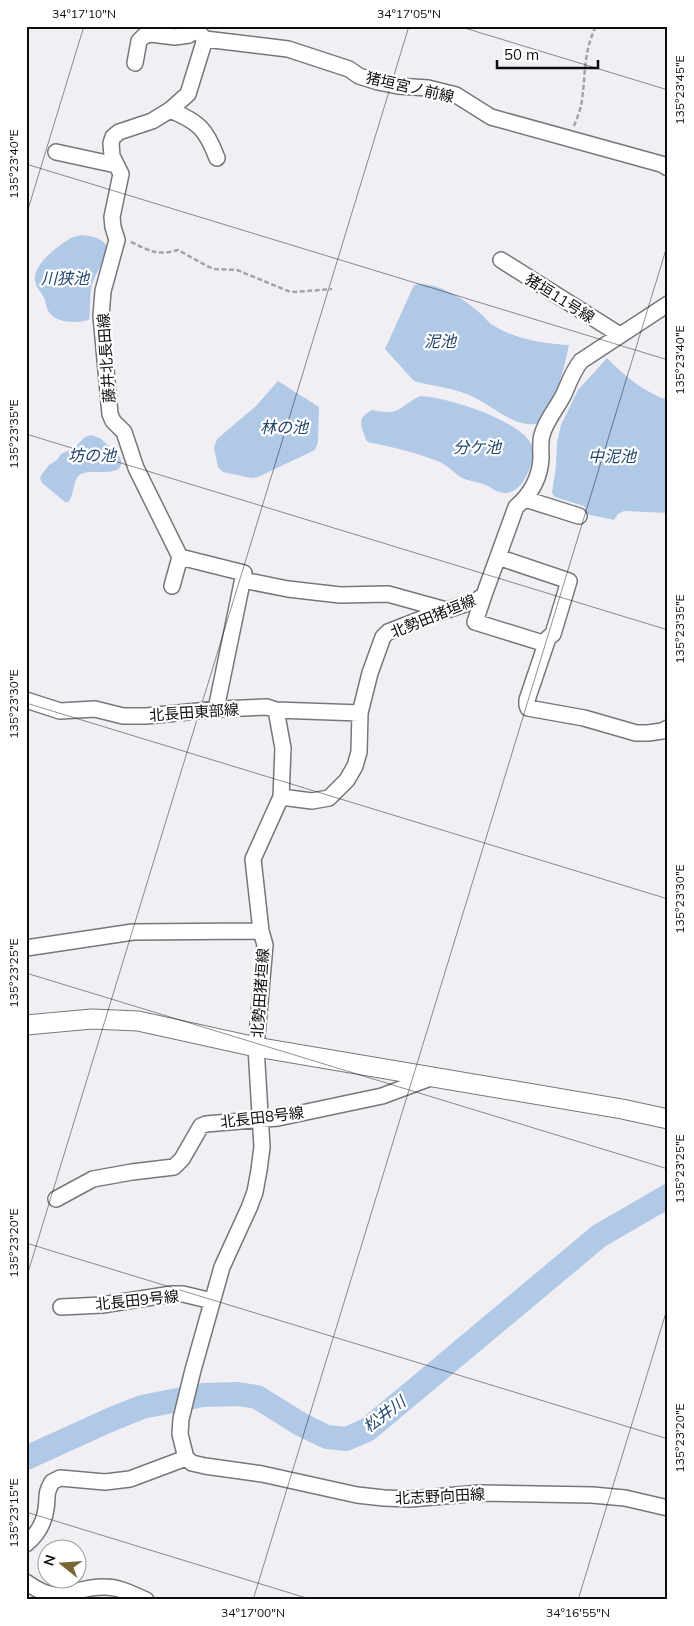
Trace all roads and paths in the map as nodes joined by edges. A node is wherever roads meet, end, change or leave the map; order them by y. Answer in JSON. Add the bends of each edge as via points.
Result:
{"nodes":[{"id":1,"x":596,"y":26,"type":"edge"},
{"id":2,"x":198,"y":32,"type":"edge"},
{"id":3,"x":136,"y":63,"type":"dead end"},
{"id":4,"x":170,"y":110,"type":"junction"},
{"id":5,"x":570,"y":139,"type":"junction"},
{"id":6,"x":56,"y":152,"type":"dead end"},
{"id":7,"x":217,"y":158,"type":"dead end"},
{"id":8,"x":665,"y":162,"type":"edge"},
{"id":9,"x":116,"y":165,"type":"junction"},
{"id":10,"x":116,"y":236,"type":"junction"},
{"id":11,"x":501,"y":260,"type":"dead end"},
{"id":12,"x":332,"y":289,"type":"dead end"},
{"id":13,"x":668,"y":304,"type":"edge"},
{"id":14,"x":620,"y":335,"type":"junction"},
{"id":15,"x":526,"y":499,"type":"junction"},
{"id":16,"x":579,"y":516,"type":"dead end"},
{"id":17,"x":180,"y":557,"type":"junction"},
{"id":18,"x":498,"y":557,"type":"junction"},
{"id":19,"x":243,"y":580,"type":"junction"},
{"id":20,"x":172,"y":586,"type":"dead end"},
{"id":21,"x":484,"y":595,"type":"junction"},
{"id":22,"x":446,"y":610,"type":"junction"},
{"id":23,"x":546,"y":644,"type":"junction"},
{"id":24,"x":27,"y":702,"type":"edge"},
{"id":25,"x":216,"y":709,"type":"junction"},
{"id":26,"x":276,"y":710,"type":"junction"},
{"id":27,"x":360,"y":713,"type":"junction"},
{"id":28,"x":668,"y":728,"type":"edge"},
{"id":29,"x":281,"y":797,"type":"junction"},
{"id":30,"x":261,"y":931,"type":"junction"},
{"id":31,"x":26,"y":948,"type":"edge"},
{"id":32,"x":26,"y":1024,"type":"edge"},
{"id":33,"x":256,"y":1046,"type":"junction"},
{"id":34,"x":433,"y":1077,"type":"junction"},
{"id":35,"x":668,"y":1119,"type":"edge"},
{"id":36,"x":261,"y":1120,"type":"junction"},
{"id":37,"x":56,"y":1199,"type":"dead end"},
{"id":38,"x":212,"y":1301,"type":"junction"},
{"id":39,"x":61,"y":1307,"type":"dead end"},
{"id":40,"x":186,"y":1458,"type":"junction"},
{"id":41,"x":668,"y":1508,"type":"edge"},
{"id":42,"x":26,"y":1544,"type":"edge"},
{"id":43,"x":26,"y":1582,"type":"edge"},
{"id":44,"x":146,"y":1600,"type":"edge"}],
"edges":[{"from":1,"to":5,"type":"path","via":[[587,46],[582,101]]},
{"from":2,"to":3,"type":"street","via":[[176,37],[144,36],[139,41]]},
{"from":2,"to":4,"type":"street","name":"藤井北長田線","via":[[188,94]]},
{"from":2,"to":5,"type":"street","name":"猪垣宮ノ前線","via":[[288,49],[378,82],[456,95],[491,117]]},
{"from":4,"to":7,"type":"street","via":[[201,127]]},
{"from":4,"to":9,"type":"street","name":"藤井北長田線","via":[[113,137],[111,149]]},
{"from":5,"to":8,"type":"street","name":"猪垣宮ノ前線"},
{"from":6,"to":9,"type":"street"},
{"from":9,"to":10,"type":"street","name":"藤井北長田線","via":[[121,174],[112,218]]},
{"from":10,"to":12,"type":"path","via":[[154,252],[178,250],[208,267],[237,270],[288,291]]},
{"from":10,"to":17,"type":"street","name":"藤井北長田線","via":[[101,316],[110,414],[124,432],[136,468]]},
{"from":11,"to":14,"type":"street","name":"猪垣11号線"},
{"from":13,"to":14,"type":"street","name":"北勢田猪垣線"},
{"from":14,"to":15,"type":"street","name":"北勢田猪垣線","via":[[581,360],[574,370],[542,432],[540,469]]},
{"from":15,"to":16,"type":"street"},
{"from":15,"to":18,"type":"street","name":"北勢田猪垣線","via":[[516,507]]},
{"from":17,"to":19,"type":"street","via":[[244,573]]},
{"from":17,"to":20,"type":"street"},
{"from":18,"to":21,"type":"street","name":"北勢田猪垣線"},
{"from":18,"to":23,"type":"street","via":[[569,581],[553,634]]},
{"from":19,"to":22,"type":"street","via":[[340,595],[388,594]]},
{"from":19,"to":25,"type":"street"},
{"from":21,"to":22,"type":"street","name":"北勢田猪垣線"},
{"from":21,"to":23,"type":"street","via":[[475,622]]},
{"from":22,"to":27,"type":"street","name":"北勢田猪垣線","via":[[388,632],[383,637]]},
{"from":23,"to":28,"type":"street","via":[[528,708],[584,718],[636,733]]},
{"from":24,"to":25,"type":"street","name":"北長田東部線","via":[[60,711],[95,710],[123,716]]},
{"from":25,"to":26,"type":"street","name":"北長田東部線","via":[[267,707]]},
{"from":26,"to":27,"type":"street","name":"北長田東部線"},
{"from":26,"to":29,"type":"street","via":[[283,748]]},
{"from":27,"to":29,"type":"street","name":"北勢田猪垣線","via":[[359,752],[351,773],[339,789],[328,798],[312,801]]},
{"from":29,"to":30,"type":"street","name":"北勢田猪垣線","via":[[254,860]]},
{"from":30,"to":31,"type":"street","via":[[133,932]]},
{"from":30,"to":33,"type":"street","name":"北勢田猪垣線","via":[[264,945]]},
{"from":32,"to":33,"type":"street","via":[[92,1019],[138,1021]]},
{"from":33,"to":34,"type":"street"},
{"from":33,"to":36,"type":"street","name":"北勢田猪垣線"},
{"from":34,"to":35,"type":"street"},
{"from":34,"to":36,"type":"street","name":"北長田8号線","via":[[382,1096]]},
{"from":36,"to":37,"type":"street","name":"北長田8号線","via":[[206,1124],[201,1126],[174,1167],[93,1179]]},
{"from":36,"to":38,"type":"street","name":"北勢田猪垣線","via":[[262,1147],[255,1192],[222,1267]]},
{"from":38,"to":39,"type":"street","name":"北長田9号線","via":[[172,1294],[102,1305]]},
{"from":38,"to":40,"type":"street","name":"北勢田猪垣線","via":[[181,1419],[180,1434]]},
{"from":40,"to":41,"type":"street","name":"北志野向田線","via":[[204,1466],[384,1498],[480,1493],[592,1495],[625,1498]]},
{"from":40,"to":42,"type":"street","via":[[130,1479],[105,1482],[60,1478],[52,1482],[46,1491],[45,1512],[39,1530]]},
{"from":43,"to":44,"type":"street","via":[[48,1595],[59,1596],[105,1587],[120,1589]]}]}
